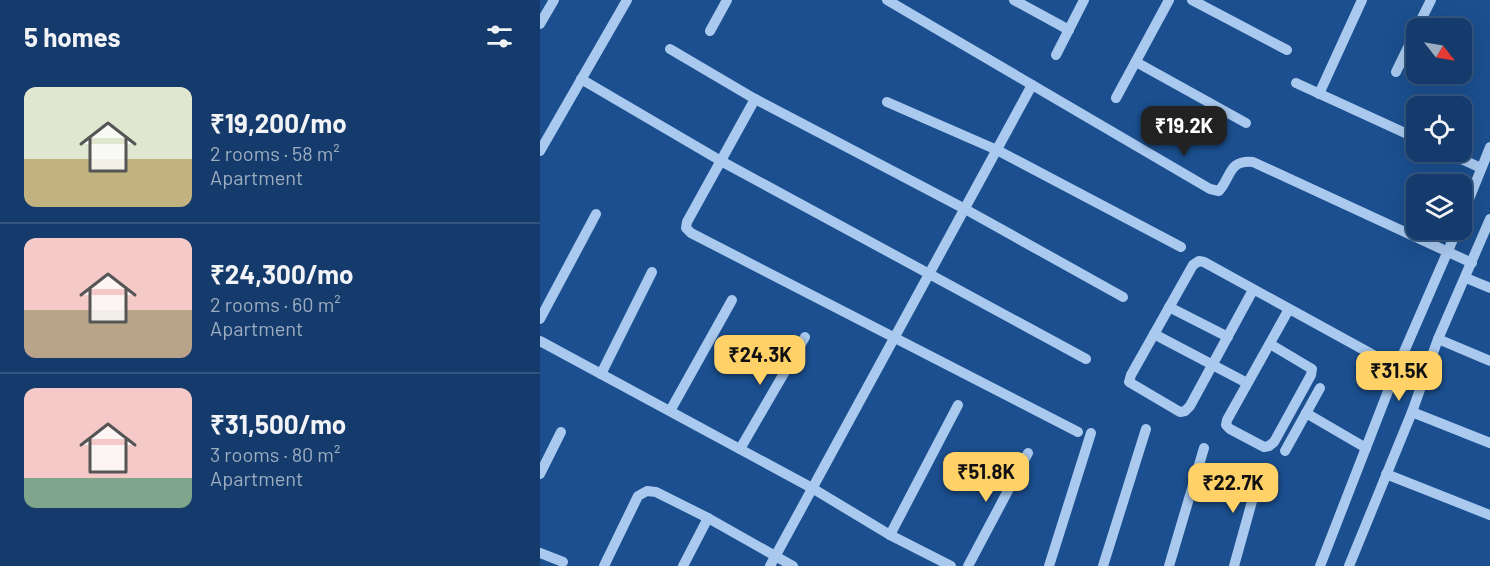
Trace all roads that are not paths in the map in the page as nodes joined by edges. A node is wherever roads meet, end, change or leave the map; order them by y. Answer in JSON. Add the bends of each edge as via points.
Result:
{"nodes":[{"id":1,"x":554,"y":0,"type":"edge"},
{"id":2,"x":627,"y":0,"type":"edge"},
{"id":3,"x":727,"y":0,"type":"edge"},
{"id":4,"x":887,"y":0,"type":"edge"},
{"id":5,"x":1014,"y":0,"type":"edge"},
{"id":6,"x":1084,"y":0,"type":"edge"},
{"id":7,"x":1169,"y":0,"type":"edge"},
{"id":8,"x":1192,"y":0,"type":"edge"},
{"id":9,"x":1362,"y":0,"type":"edge"},
{"id":10,"x":1431,"y":0,"type":"edge"},
{"id":11,"x":1422,"y":18,"type":"edge"},
{"id":12,"x":540,"y":24,"type":"edge"},
{"id":13,"x":1068,"y":30,"type":"junction"},
{"id":14,"x":710,"y":31,"type":"dead end"},
{"id":15,"x":670,"y":49,"type":"dead end"},
{"id":16,"x":1287,"y":50,"type":"dead end"},
{"id":17,"x":1406,"y":50,"type":"edge"},
{"id":18,"x":1056,"y":55,"type":"dead end"},
{"id":19,"x":1136,"y":62,"type":"junction"},
{"id":20,"x":1396,"y":72,"type":"dead end"},
{"id":21,"x":581,"y":79,"type":"junction"},
{"id":22,"x":1296,"y":83,"type":"dead end"},
{"id":23,"x":1032,"y":86,"type":"junction"},
{"id":24,"x":1319,"y":94,"type":"junction"},
{"id":25,"x":1116,"y":98,"type":"dead end"},
{"id":26,"x":755,"y":99,"type":"junction"},
{"id":27,"x":887,"y":102,"type":"dead end"},
{"id":28,"x":1246,"y":123,"type":"dead end"},
{"id":29,"x":1406,"y":133,"type":"edge"},
{"id":30,"x":1490,"y":147,"type":"edge"},
{"id":31,"x":997,"y":150,"type":"junction"},
{"id":32,"x":540,"y":151,"type":"edge"},
{"id":33,"x":721,"y":161,"type":"junction"},
{"id":34,"x":1468,"y":162,"type":"edge"},
{"id":35,"x":1481,"y":168,"type":"junction"},
{"id":36,"x":1472,"y":191,"type":"edge"},
{"id":37,"x":965,"y":209,"type":"junction"},
{"id":38,"x":596,"y":214,"type":"dead end"},
{"id":39,"x":1490,"y":219,"type":"edge"},
{"id":40,"x":1453,"y":240,"type":"edge"},
{"id":41,"x":1181,"y":247,"type":"dead end"},
{"id":42,"x":1448,"y":251,"type":"junction"},
{"id":43,"x":1472,"y":263,"type":"junction"},
{"id":44,"x":652,"y":272,"type":"dead end"},
{"id":45,"x":929,"y":273,"type":"junction"},
{"id":46,"x":1466,"y":278,"type":"junction"},
{"id":47,"x":1490,"y":288,"type":"edge"},
{"id":48,"x":1254,"y":290,"type":"junction"},
{"id":49,"x":1123,"y":297,"type":"dead end"},
{"id":50,"x":732,"y":300,"type":"dead end"},
{"id":51,"x":1169,"y":307,"type":"junction"},
{"id":52,"x":1289,"y":309,"type":"junction"},
{"id":53,"x":540,"y":319,"type":"edge"},
{"id":54,"x":1154,"y":334,"type":"junction"},
{"id":55,"x":805,"y":337,"type":"dead end"},
{"id":56,"x":1228,"y":337,"type":"junction"},
{"id":57,"x":895,"y":338,"type":"junction"},
{"id":58,"x":1438,"y":339,"type":"junction"},
{"id":59,"x":540,"y":341,"type":"edge"},
{"id":60,"x":1270,"y":344,"type":"junction"},
{"id":61,"x":1086,"y":359,"type":"dead end"},
{"id":62,"x":1490,"y":361,"type":"edge"},
{"id":63,"x":1213,"y":365,"type":"junction"},
{"id":64,"x":1397,"y":368,"type":"junction"},
{"id":65,"x":601,"y":374,"type":"junction"},
{"id":66,"x":1247,"y":383,"type":"junction"},
{"id":67,"x":1320,"y":388,"type":"dead end"},
{"id":68,"x":958,"y":405,"type":"dead end"},
{"id":69,"x":670,"y":411,"type":"junction"},
{"id":70,"x":1412,"y":412,"type":"junction"},
{"id":71,"x":1306,"y":413,"type":"junction"},
{"id":72,"x":1146,"y":429,"type":"dead end"},
{"id":73,"x":561,"y":432,"type":"dead end"},
{"id":74,"x":1078,"y":432,"type":"dead end"},
{"id":75,"x":1091,"y":433,"type":"dead end"},
{"id":76,"x":1490,"y":443,"type":"edge"},
{"id":77,"x":1204,"y":448,"type":"dead end"},
{"id":78,"x":1366,"y":448,"type":"junction"},
{"id":79,"x":740,"y":449,"type":"junction"},
{"id":80,"x":1285,"y":451,"type":"dead end"},
{"id":81,"x":1028,"y":453,"type":"dead end"},
{"id":82,"x":1261,"y":469,"type":"dead end"},
{"id":83,"x":540,"y":474,"type":"edge"},
{"id":84,"x":1386,"y":474,"type":"junction"},
{"id":85,"x":812,"y":488,"type":"junction"},
{"id":86,"x":1490,"y":516,"type":"edge"},
{"id":87,"x":708,"y":518,"type":"junction"},
{"id":88,"x":890,"y":535,"type":"junction"},
{"id":89,"x":540,"y":553,"type":"edge"},
{"id":90,"x":776,"y":555,"type":"junction"},
{"id":91,"x":563,"y":562,"type":"dead end"},
{"id":92,"x":604,"y":566,"type":"edge"},
{"id":93,"x":683,"y":566,"type":"edge"},
{"id":94,"x":770,"y":566,"type":"edge"},
{"id":95,"x":793,"y":566,"type":"edge"},
{"id":96,"x":951,"y":566,"type":"edge"},
{"id":97,"x":968,"y":566,"type":"edge"},
{"id":98,"x":1049,"y":566,"type":"edge"},
{"id":99,"x":1103,"y":566,"type":"edge"},
{"id":100,"x":1169,"y":566,"type":"edge"},
{"id":101,"x":1234,"y":566,"type":"edge"},
{"id":102,"x":1320,"y":566,"type":"edge"},
{"id":103,"x":1349,"y":566,"type":"edge"}],
"edges":[{"from":1,"to":12,"type":"street"},
{"from":2,"to":21,"type":"street"},
{"from":3,"to":14,"type":"street"},
{"from":4,"to":23,"type":"street"},
{"from":5,"to":13,"type":"street"},
{"from":6,"to":13,"type":"street"},
{"from":7,"to":19,"type":"street"},
{"from":8,"to":16,"type":"street"},
{"from":9,"to":24,"type":"street"},
{"from":10,"to":11,"type":"street"},
{"from":13,"to":18,"type":"street"},
{"from":15,"to":26,"type":"street"},
{"from":17,"to":20,"type":"street"},
{"from":19,"to":25,"type":"street"},
{"from":19,"to":28,"type":"street"},
{"from":21,"to":32,"type":"street"},
{"from":21,"to":33,"type":"street"},
{"from":22,"to":24,"type":"street"},
{"from":23,"to":31,"type":"street"},
{"from":23,"to":42,"type":"street","via":[[1215,191],[1221,189],[1232,167],[1241,161],[1253,162]]},
{"from":24,"to":29,"type":"street"},
{"from":26,"to":33,"type":"street"},
{"from":26,"to":37,"type":"street"},
{"from":27,"to":31,"type":"street"},
{"from":30,"to":35,"type":"street"},
{"from":31,"to":37,"type":"street"},
{"from":31,"to":41,"type":"street"},
{"from":33,"to":45,"type":"street"},
{"from":33,"to":57,"type":"street","via":[[686,228]]},
{"from":34,"to":35,"type":"street"},
{"from":35,"to":36,"type":"street"},
{"from":37,"to":45,"type":"street"},
{"from":37,"to":49,"type":"street"},
{"from":38,"to":53,"type":"street"},
{"from":39,"to":43,"type":"street"},
{"from":40,"to":42,"type":"street"},
{"from":42,"to":43,"type":"street"},
{"from":42,"to":64,"type":"street"},
{"from":43,"to":46,"type":"street"},
{"from":44,"to":65,"type":"street"},
{"from":45,"to":57,"type":"street"},
{"from":45,"to":61,"type":"street"},
{"from":46,"to":47,"type":"street"},
{"from":46,"to":58,"type":"street"},
{"from":48,"to":51,"type":"street","via":[[1199,261],[1192,265]]},
{"from":48,"to":52,"type":"street"},
{"from":48,"to":56,"type":"street"},
{"from":50,"to":69,"type":"street"},
{"from":51,"to":54,"type":"street"},
{"from":51,"to":56,"type":"street"},
{"from":52,"to":60,"type":"street"},
{"from":52,"to":64,"type":"street"},
{"from":54,"to":63,"type":"street"},
{"from":54,"to":63,"type":"street","via":[[1129,382],[1180,412],[1190,406]]},
{"from":55,"to":79,"type":"street"},
{"from":56,"to":63,"type":"street"},
{"from":57,"to":74,"type":"street"},
{"from":57,"to":85,"type":"street"},
{"from":58,"to":62,"type":"street"},
{"from":58,"to":70,"type":"street"},
{"from":59,"to":65,"type":"street"},
{"from":60,"to":66,"type":"street"},
{"from":60,"to":66,"type":"street","via":[[1312,369],[1269,446],[1264,447],[1226,425]]},
{"from":63,"to":66,"type":"street"},
{"from":64,"to":78,"type":"street"},
{"from":65,"to":69,"type":"street"},
{"from":67,"to":71,"type":"street"},
{"from":68,"to":88,"type":"street"},
{"from":69,"to":79,"type":"street"},
{"from":70,"to":76,"type":"street"},
{"from":70,"to":84,"type":"street"},
{"from":71,"to":78,"type":"street"},
{"from":71,"to":80,"type":"street"},
{"from":72,"to":99,"type":"street"},
{"from":73,"to":83,"type":"street"},
{"from":75,"to":98,"type":"street"},
{"from":77,"to":100,"type":"street"},
{"from":78,"to":102,"type":"street"},
{"from":79,"to":85,"type":"street"},
{"from":81,"to":97,"type":"street"},
{"from":82,"to":101,"type":"street"},
{"from":84,"to":86,"type":"street"},
{"from":84,"to":103,"type":"street"},
{"from":85,"to":88,"type":"street"},
{"from":85,"to":90,"type":"street"},
{"from":87,"to":90,"type":"street"},
{"from":87,"to":92,"type":"street","via":[[647,491],[638,496]]},
{"from":87,"to":93,"type":"street"},
{"from":88,"to":96,"type":"street"},
{"from":89,"to":91,"type":"street"},
{"from":90,"to":94,"type":"street"},
{"from":90,"to":95,"type":"street"}]}
